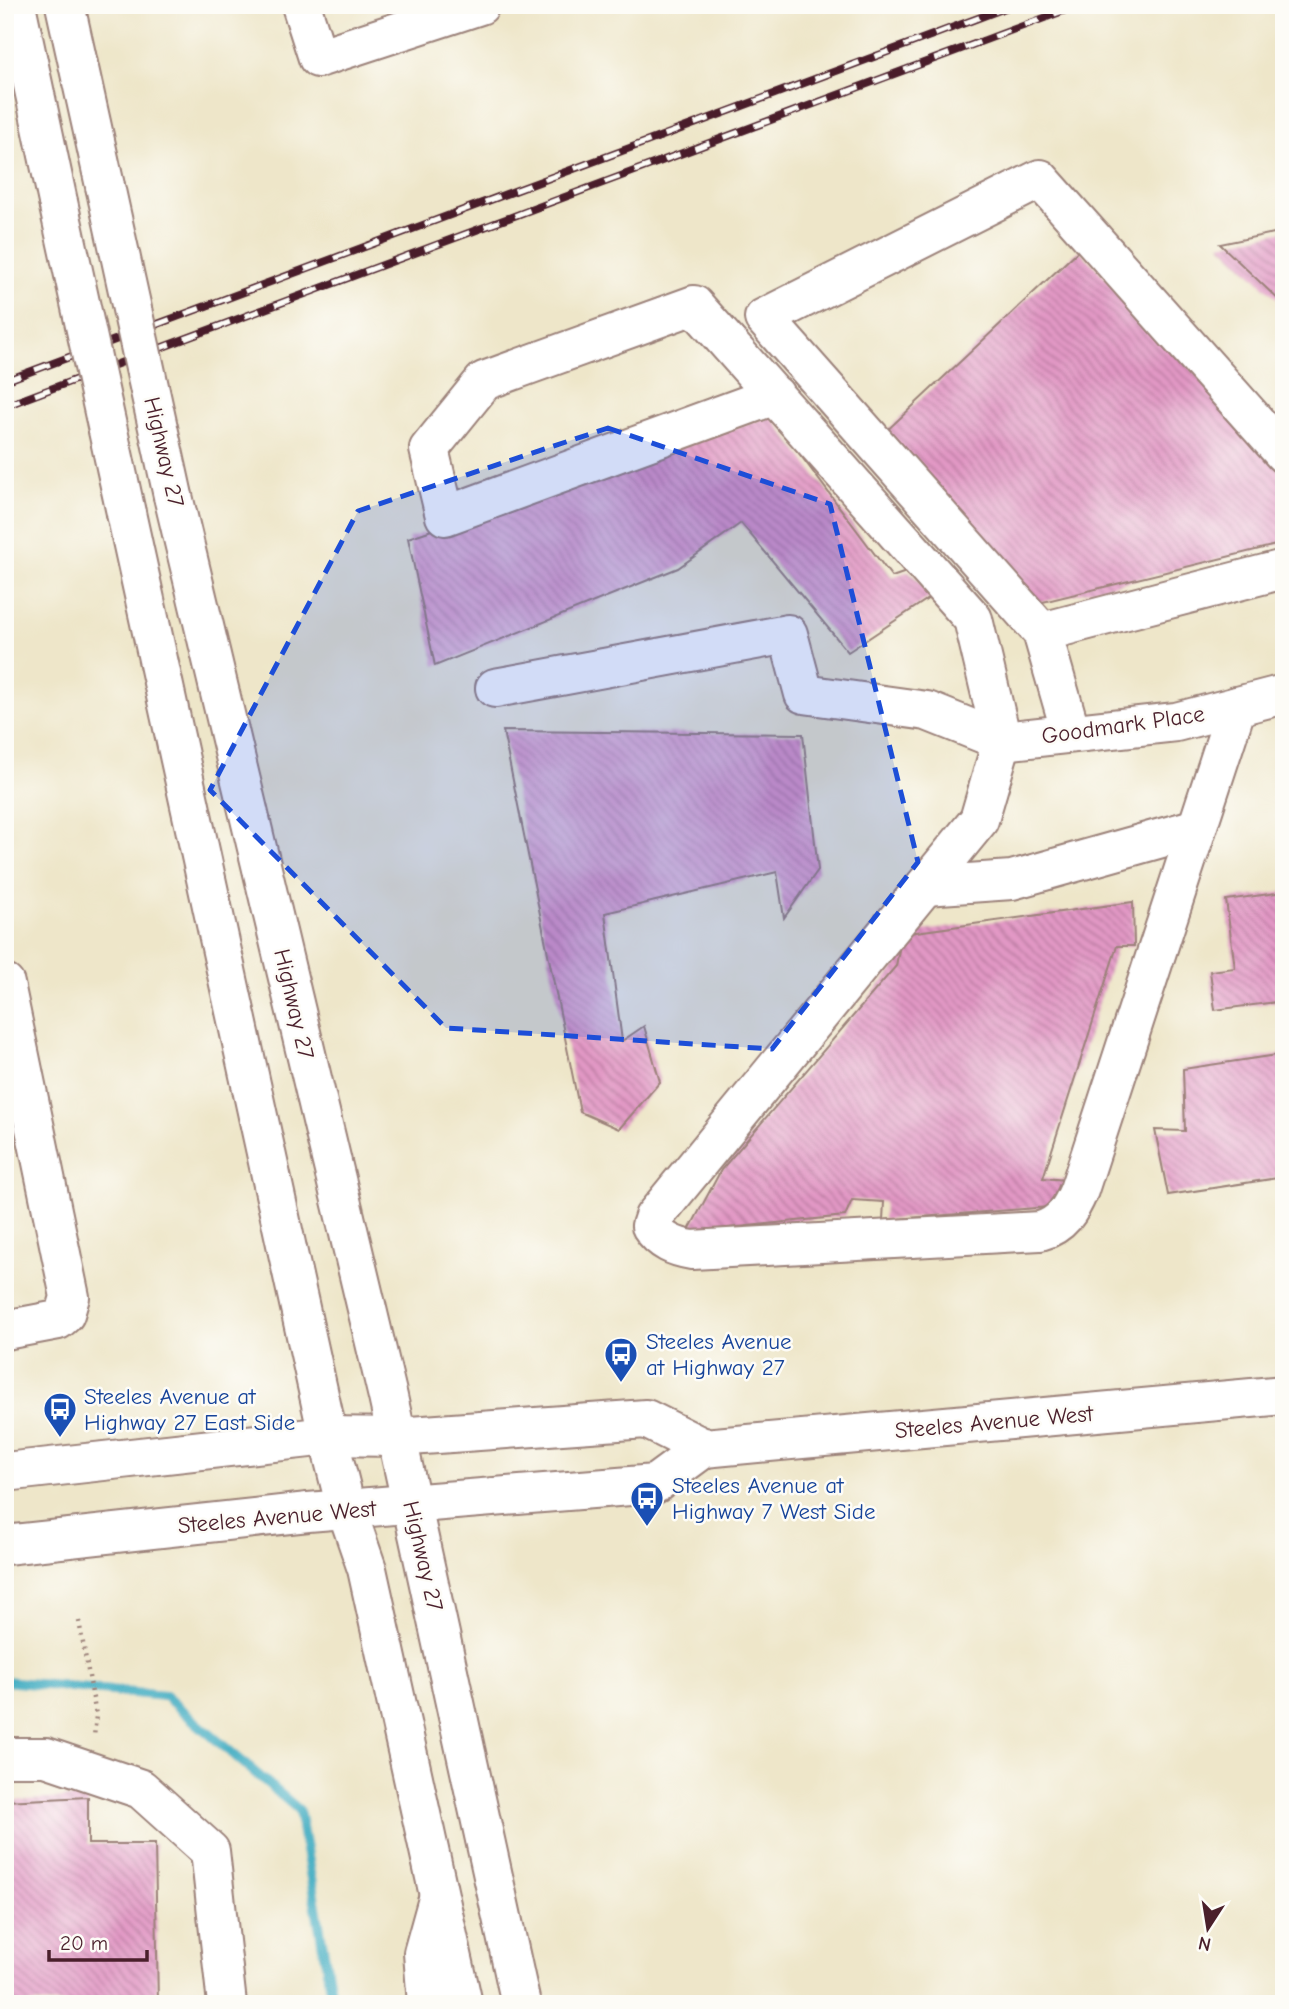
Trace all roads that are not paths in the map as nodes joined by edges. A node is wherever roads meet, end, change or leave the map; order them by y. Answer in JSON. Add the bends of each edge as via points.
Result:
{"nodes":[{"id":1,"x":16,"y":5,"type":"edge"},
{"id":2,"x":65,"y":5,"type":"edge"},
{"id":3,"x":301,"y":5,"type":"edge"},
{"id":4,"x":480,"y":5,"type":"edge"},
{"id":5,"x":775,"y":395,"type":"junction"},
{"id":6,"x":1284,"y":453,"type":"edge"},
{"id":7,"x":1284,"y":569,"type":"edge"},
{"id":8,"x":1042,"y":632,"type":"junction"},
{"id":9,"x":495,"y":688,"type":"dead end"},
{"id":10,"x":1284,"y":694,"type":"edge"},
{"id":11,"x":1237,"y":706,"type":"junction"},
{"id":12,"x":1071,"y":733,"type":"junction"},
{"id":13,"x":1002,"y":741,"type":"junction"},
{"id":14,"x":1197,"y":828,"type":"junction"},
{"id":15,"x":925,"y":886,"type":"junction"},
{"id":16,"x":5,"y":984,"type":"edge"},
{"id":17,"x":5,"y":1330,"type":"edge"},
{"id":18,"x":1284,"y":1395,"type":"edge"},
{"id":19,"x":328,"y":1436,"type":"junction"},
{"id":20,"x":396,"y":1437,"type":"junction"},
{"id":21,"x":704,"y":1448,"type":"junction"},
{"id":22,"x":5,"y":1472,"type":"edge"},
{"id":23,"x":412,"y":1505,"type":"junction"},
{"id":24,"x":346,"y":1508,"type":"junction"},
{"id":25,"x":5,"y":1545,"type":"edge"},
{"id":26,"x":5,"y":1757,"type":"edge"},
{"id":27,"x":438,"y":1899,"type":"junction"},
{"id":28,"x":227,"y":2004,"type":"edge"},
{"id":29,"x":427,"y":2004,"type":"edge"},
{"id":30,"x":463,"y":2004,"type":"edge"},
{"id":31,"x":521,"y":2004,"type":"edge"}],
"edges":[{"from":1,"to":19,"type":"main road","bridge":true},
{"from":2,"to":20,"type":"main road","name":"Highway 27","bridge":true,"via":[[173,496]]},
{"from":3,"to":4,"type":"main road","via":[[318,58]]},
{"from":5,"to":5,"type":"main road","via":[[694,305],[484,381],[429,449],[445,516]]},
{"from":5,"to":13,"type":"main road","via":[[973,619]]},
{"from":6,"to":8,"type":"main road","via":[[1040,179],[764,317]]},
{"from":7,"to":8,"type":"main road"},
{"from":8,"to":12,"type":"main road"},
{"from":9,"to":13,"type":"main road","via":[[788,634],[804,694],[927,711]]},
{"from":10,"to":11,"type":"main road","name":"Goodmark Place"},
{"from":11,"to":12,"type":"main road","name":"Goodmark Place","via":[[1177,722]]},
{"from":11,"to":14,"type":"main road"},
{"from":12,"to":13,"type":"main road","name":"Goodmark Place"},
{"from":13,"to":15,"type":"main road","via":[[979,820]]},
{"from":14,"to":15,"type":"main road","via":[[1012,880]]},
{"from":14,"to":15,"type":"main road","via":[[1079,1189],[1058,1223],[1040,1231],[692,1250],[656,1235],[651,1226],[654,1217]]},
{"from":16,"to":17,"type":"main road","via":[[70,1297],[58,1320]]},
{"from":18,"to":21,"type":"main road","name":"Steeles Avenue West"},
{"from":19,"to":20,"type":"main road"},
{"from":19,"to":22,"type":"main road"},
{"from":19,"to":24,"type":"main road"},
{"from":20,"to":21,"type":"main road","via":[[646,1419]]},
{"from":20,"to":23,"type":"main road","name":"Highway 27"},
{"from":21,"to":23,"type":"main road","name":"Steeles Avenue West","via":[[655,1484]]},
{"from":23,"to":24,"type":"main road","name":"Steeles Avenue West"},
{"from":23,"to":31,"type":"main road","name":"Highway 27"},
{"from":24,"to":25,"type":"main road","name":"Steeles Avenue West"},
{"from":24,"to":27,"type":"main road","via":[[367,1569]]},
{"from":26,"to":28,"type":"main road","via":[[46,1757],[141,1789],[210,1851]]},
{"from":27,"to":29,"type":"main road","via":[[423,1953]]},
{"from":27,"to":30,"type":"main road"}]}
